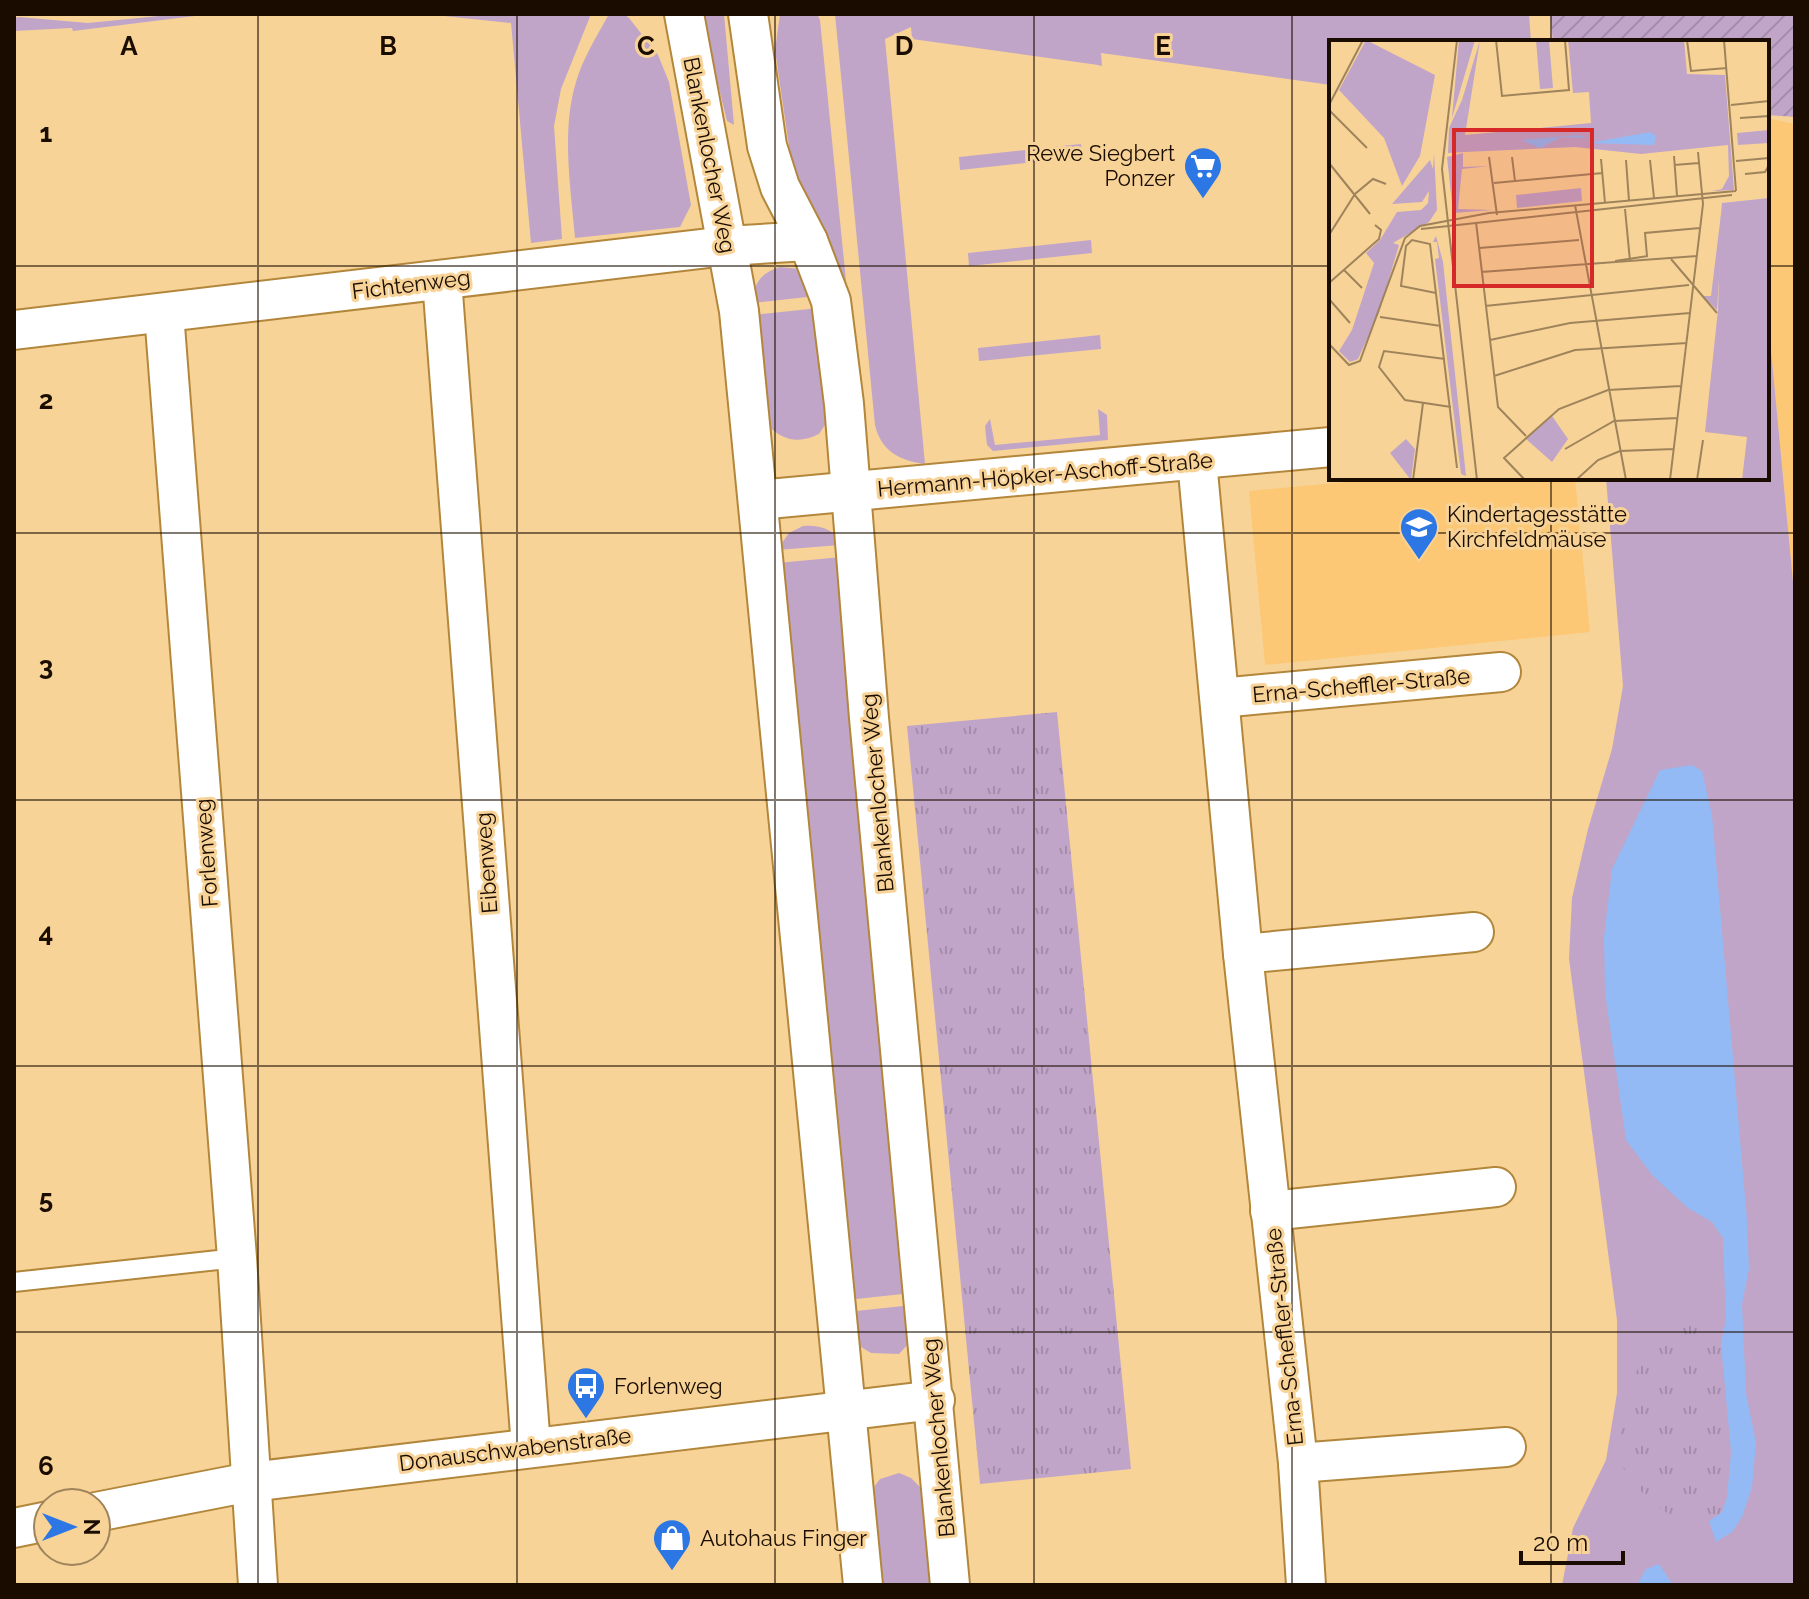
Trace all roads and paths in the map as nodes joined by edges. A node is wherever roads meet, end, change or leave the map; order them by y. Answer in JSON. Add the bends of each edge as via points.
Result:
{"nodes":[{"id":1,"x":658,"y":14,"type":"edge"},
{"id":2,"x":684,"y":14,"type":"edge"},
{"id":3,"x":748,"y":14,"type":"edge"},
{"id":4,"x":766,"y":14,"type":"edge"},
{"id":5,"x":695,"y":81,"type":"junction"},
{"id":6,"x":756,"y":82,"type":"junction"},
{"id":7,"x":808,"y":241,"type":"junction"},
{"id":8,"x":726,"y":246,"type":"junction"},
{"id":9,"x":442,"y":280,"type":"junction"},
{"id":10,"x":164,"y":313,"type":"junction"},
{"id":11,"x":14,"y":330,"type":"edge"},
{"id":12,"x":1329,"y":447,"type":"edge"},
{"id":13,"x":1197,"y":461,"type":"junction"},
{"id":14,"x":852,"y":491,"type":"junction"},
{"id":15,"x":758,"y":500,"type":"junction"},
{"id":16,"x":1501,"y":672,"type":"dead end"},
{"id":17,"x":1220,"y":698,"type":"junction"},
{"id":18,"x":1474,"y":932,"type":"dead end"},
{"id":19,"x":1243,"y":954,"type":"junction"},
{"id":20,"x":1496,"y":1187,"type":"dead end"},
{"id":21,"x":1270,"y":1211,"type":"junction"},
{"id":22,"x":237,"y":1258,"type":"junction"},
{"id":23,"x":14,"y":1282,"type":"edge"},
{"id":24,"x":935,"y":1400,"type":"junction"},
{"id":25,"x":847,"y":1409,"type":"junction"},
{"id":26,"x":531,"y":1447,"type":"junction"},
{"id":27,"x":1506,"y":1447,"type":"dead end"},
{"id":28,"x":1298,"y":1463,"type":"junction"},
{"id":29,"x":250,"y":1482,"type":"junction"},
{"id":30,"x":112,"y":1509,"type":"edge"},
{"id":31,"x":258,"y":1585,"type":"edge"},
{"id":32,"x":863,"y":1585,"type":"edge"},
{"id":33,"x":950,"y":1585,"type":"edge"},
{"id":34,"x":1306,"y":1585,"type":"edge"}],
"edges":[{"from":1,"to":5,"type":"street","via":[[680,42]]},
{"from":2,"to":5,"type":"street","name":"Blankenlocher Weg"},
{"from":3,"to":6,"type":"street","name":"Blankenlocher Weg"},
{"from":4,"to":6,"type":"street"},
{"from":5,"to":8,"type":"street","name":"Blankenlocher Weg"},
{"from":6,"to":7,"type":"street","name":"Blankenlocher Weg","via":[[780,187]]},
{"from":7,"to":8,"type":"street","name":"Fichtenweg"},
{"from":7,"to":14,"type":"street","name":"Blankenlocher Weg","via":[[831,301]]},
{"from":8,"to":9,"type":"street","name":"Fichtenweg"},
{"from":8,"to":15,"type":"street","name":"Blankenlocher Weg","via":[[739,311]]},
{"from":9,"to":10,"type":"street","name":"Fichtenweg"},
{"from":9,"to":26,"type":"street","name":"Eibenweg"},
{"from":10,"to":11,"type":"street","name":"Fichtenweg"},
{"from":10,"to":22,"type":"street","name":"Forlenweg"},
{"from":12,"to":13,"type":"street","name":"Hermann-Höpker-Aschoff-Straße"},
{"from":13,"to":14,"type":"street","name":"Hermann-Höpker-Aschoff-Straße"},
{"from":13,"to":17,"type":"street","name":"Erna-Scheffler-Straße"},
{"from":14,"to":15,"type":"street","name":"Hermann-Höpker-Aschoff-Straße"},
{"from":14,"to":24,"type":"street","name":"Blankenlocher Weg","via":[[870,734]]},
{"from":15,"to":25,"type":"street","name":"Blankenlocher Weg"},
{"from":16,"to":17,"type":"street","name":"Erna-Scheffler-Straße"},
{"from":17,"to":19,"type":"street","name":"Erna-Scheffler-Straße"},
{"from":18,"to":19,"type":"street"},
{"from":19,"to":21,"type":"street","name":"Erna-Scheffler-Straße"},
{"from":20,"to":21,"type":"street","name":"Erna-Scheffler-Straße"},
{"from":21,"to":28,"type":"street","name":"Erna-Scheffler-Straße"},
{"from":22,"to":23,"type":"lane"},
{"from":22,"to":29,"type":"street","name":"Forlenweg"},
{"from":24,"to":25,"type":"street","name":"Donauschwabenstraße"},
{"from":24,"to":33,"type":"street","name":"Blankenlocher Weg"},
{"from":25,"to":26,"type":"street","name":"Donauschwabenstraße"},
{"from":25,"to":32,"type":"street","name":"Blankenlocher Weg"},
{"from":26,"to":29,"type":"street","name":"Donauschwabenstraße"},
{"from":27,"to":28,"type":"street","name":"Erna-Scheffler-Straße"},
{"from":28,"to":34,"type":"street","name":"Erna-Scheffler-Straße"},
{"from":29,"to":30,"type":"street","name":"Donauschwabenstraße"},
{"from":29,"to":31,"type":"street","name":"Forlenweg"}]}
